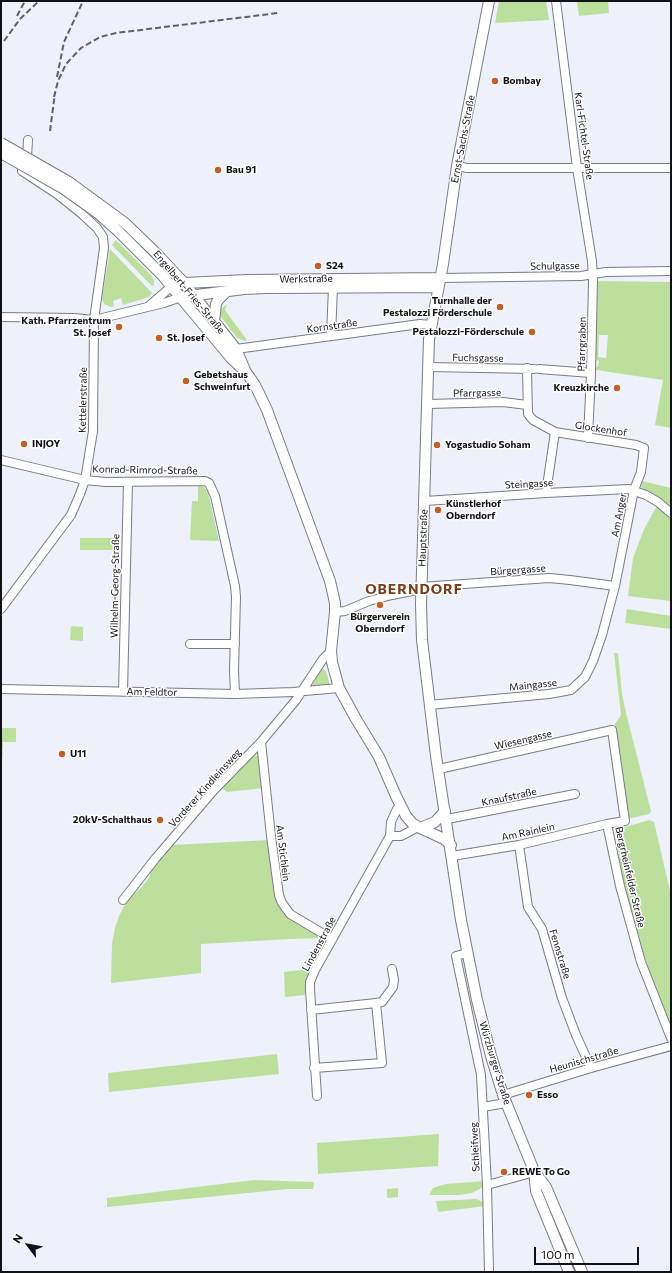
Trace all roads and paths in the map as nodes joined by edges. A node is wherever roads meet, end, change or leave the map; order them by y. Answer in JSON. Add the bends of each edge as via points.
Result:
{"nodes":[{"id":1,"x":489,"y":1,"type":"edge"},
{"id":2,"x":556,"y":1,"type":"edge"},
{"id":3,"x":28,"y":140,"type":"dead end"},
{"id":4,"x":1,"y":143,"type":"edge"},
{"id":5,"x":1,"y":153,"type":"edge"},
{"id":6,"x":457,"y":166,"type":"junction"},
{"id":7,"x":577,"y":168,"type":"junction"},
{"id":8,"x":671,"y":168,"type":"edge"},
{"id":9,"x":121,"y":227,"type":"junction"},
{"id":10,"x":671,"y":272,"type":"edge"},
{"id":11,"x":593,"y":274,"type":"junction"},
{"id":12,"x":184,"y":283,"type":"junction"},
{"id":13,"x":439,"y":283,"type":"junction"},
{"id":14,"x":172,"y":286,"type":"junction"},
{"id":15,"x":333,"y":287,"type":"junction"},
{"id":16,"x":225,"y":293,"type":"junction"},
{"id":17,"x":194,"y":296,"type":"junction"},
{"id":18,"x":181,"y":298,"type":"junction"},
{"id":19,"x":150,"y":306,"type":"junction"},
{"id":20,"x":1,"y":318,"type":"edge"},
{"id":21,"x":94,"y":320,"type":"junction"},
{"id":22,"x":214,"y":321,"type":"junction"},
{"id":23,"x":431,"y":325,"type":"junction"},
{"id":24,"x":331,"y":336,"type":"junction"},
{"id":25,"x":236,"y":349,"type":"junction"},
{"id":26,"x":428,"y":367,"type":"junction"},
{"id":27,"x":533,"y":368,"type":"junction"},
{"id":28,"x":246,"y":372,"type":"junction"},
{"id":29,"x":591,"y":373,"type":"junction"},
{"id":30,"x":428,"y":404,"type":"junction"},
{"id":31,"x":527,"y":405,"type":"junction"},
{"id":32,"x":555,"y":432,"type":"junction"},
{"id":33,"x":588,"y":438,"type":"junction"},
{"id":34,"x":644,"y":448,"type":"joint"},
{"id":35,"x":1,"y":460,"type":"edge"},
{"id":36,"x":85,"y":480,"type":"junction"},
{"id":37,"x":128,"y":482,"type":"junction"},
{"id":38,"x":634,"y":490,"type":"junction"},
{"id":39,"x":546,"y":493,"type":"junction"},
{"id":40,"x":424,"y":501,"type":"junction"},
{"id":41,"x":671,"y":513,"type":"edge"},
{"id":42,"x":615,"y":586,"type":"junction"},
{"id":43,"x":421,"y":589,"type":"junction"},
{"id":44,"x":1,"y":609,"type":"edge"},
{"id":45,"x":335,"y":612,"type":"junction"},
{"id":46,"x":190,"y":644,"type":"dead end"},
{"id":47,"x":235,"y":644,"type":"junction"},
{"id":48,"x":331,"y":651,"type":"junction"},
{"id":49,"x":339,"y":688,"type":"junction"},
{"id":50,"x":1,"y":689,"type":"edge"},
{"id":51,"x":302,"y":691,"type":"junction"},
{"id":52,"x":123,"y":692,"type":"junction"},
{"id":53,"x":235,"y":694,"type":"junction"},
{"id":54,"x":429,"y":705,"type":"junction"},
{"id":55,"x":612,"y":730,"type":"joint"},
{"id":56,"x":261,"y":742,"type":"junction"},
{"id":57,"x":438,"y":769,"type":"junction"},
{"id":58,"x":575,"y":794,"type":"dead end"},
{"id":59,"x":401,"y":806,"type":"junction"},
{"id":60,"x":446,"y":815,"type":"junction"},
{"id":61,"x":607,"y":824,"type":"junction"},
{"id":62,"x":419,"y":827,"type":"junction"},
{"id":63,"x":390,"y":836,"type":"junction"},
{"id":64,"x":451,"y":845,"type":"junction"},
{"id":65,"x":519,"y":845,"type":"junction"},
{"id":66,"x":452,"y":856,"type":"junction"},
{"id":67,"x":124,"y":900,"type":"dead end"},
{"id":68,"x":332,"y":939,"type":"junction"},
{"id":69,"x":467,"y":953,"type":"junction"},
{"id":70,"x":392,"y":969,"type":"dead end"},
{"id":71,"x":376,"y":1003,"type":"junction"},
{"id":72,"x":311,"y":1010,"type":"junction"},
{"id":73,"x":671,"y":1038,"type":"edge"},
{"id":74,"x":671,"y":1046,"type":"edge"},
{"id":75,"x":314,"y":1068,"type":"junction"},
{"id":76,"x":591,"y":1068,"type":"junction"},
{"id":77,"x":316,"y":1096,"type":"dead end"},
{"id":78,"x":504,"y":1099,"type":"junction"},
{"id":79,"x":483,"y":1107,"type":"junction"},
{"id":80,"x":534,"y":1171,"type":"junction"},
{"id":81,"x":487,"y":1185,"type":"junction"},
{"id":82,"x":489,"y":1272,"type":"edge"},
{"id":83,"x":569,"y":1272,"type":"edge"},
{"id":84,"x":582,"y":1272,"type":"edge"}],
"edges":[{"from":1,"to":6,"type":"main road","name":"Ernst-Sachs-Straße"},
{"from":2,"to":7,"type":"street","name":"Karl-Fichtel-Straße"},
{"from":3,"to":21,"type":"street","name":"Kettelerstraße","via":[[27,157],[22,171],[82,214],[103,237],[104,248]]},
{"from":4,"to":9,"type":"main road","name":"Engelbert-Fries-Straße","bridge":true,"via":[[69,182]]},
{"from":5,"to":9,"type":"main road","name":"Engelbert-Fries-Straße","bridge":true,"via":[[59,186]]},
{"from":6,"to":7,"type":"street"},
{"from":6,"to":13,"type":"main road","name":"Ernst-Sachs-Straße"},
{"from":7,"to":8,"type":"street"},
{"from":7,"to":11,"type":"street","name":"Karl-Fichtel-Straße"},
{"from":9,"to":12,"type":"main road","name":"Engelbert-Fries-Straße","via":[[156,253]]},
{"from":9,"to":14,"type":"main road","name":"Engelbert-Fries-Straße"},
{"from":10,"to":11,"type":"street","name":"Schulgasse"},
{"from":11,"to":13,"type":"street","name":"Schulgasse"},
{"from":11,"to":29,"type":"street","name":"Pfarrgraben"},
{"from":12,"to":13,"type":"main road","name":"Werkstraße","via":[[259,280]]},
{"from":12,"to":14,"type":"main road","name":"Werkstraße"},
{"from":12,"to":17,"type":"main road","name":"Engelbert-Fries-Straße"},
{"from":13,"to":15,"type":"main road","name":"Werkstraße"},
{"from":13,"to":23,"type":"main road","name":"Hauptstraße"},
{"from":14,"to":18,"type":"main road","name":"Engelbert-Fries-Straße"},
{"from":14,"to":19,"type":"street"},
{"from":15,"to":16,"type":"main road","name":"Werkstraße","via":[[244,289]]},
{"from":15,"to":24,"type":"street"},
{"from":16,"to":17,"type":"main road","name":"Werkstraße"},
{"from":16,"to":22,"type":"main road","via":[[216,304]]},
{"from":17,"to":18,"type":"main road","name":"Werkstraße"},
{"from":17,"to":22,"type":"main road","name":"Engelbert-Fries-Straße"},
{"from":18,"to":19,"type":"street"},
{"from":18,"to":28,"type":"main road","name":"Engelbert-Fries-Straße","via":[[231,358]]},
{"from":19,"to":21,"type":"street"},
{"from":20,"to":21,"type":"street"},
{"from":21,"to":36,"type":"street","name":"Kettelerstraße","via":[[93,431]]},
{"from":22,"to":25,"type":"main road","name":"Engelbert-Fries-Straße"},
{"from":23,"to":24,"type":"street","name":"Kornstraße","via":[[420,324]]},
{"from":23,"to":26,"type":"main road","name":"Hauptstraße"},
{"from":24,"to":25,"type":"street","name":"Kornstraße"},
{"from":25,"to":28,"type":"main road","name":"Engelbert-Fries-Straße"},
{"from":26,"to":27,"type":"street","name":"Fuchsgasse"},
{"from":26,"to":30,"type":"main road","name":"Hauptstraße"},
{"from":27,"to":29,"type":"street","name":"Fuchsgasse"},
{"from":27,"to":31,"type":"street"},
{"from":28,"to":45,"type":"main road","name":"Engelbert-Fries-Straße","via":[[268,410],[330,581]]},
{"from":29,"to":33,"type":"street","name":"Pfarrgraben"},
{"from":30,"to":31,"type":"street","name":"Pfarrgasse","via":[[503,402]]},
{"from":30,"to":40,"type":"main road","name":"Hauptstraße"},
{"from":31,"to":32,"type":"street","name":"Glockenhof","via":[[532,420]]},
{"from":32,"to":33,"type":"street","name":"Glockenhof"},
{"from":32,"to":39,"type":"street"},
{"from":33,"to":34,"type":"street","name":"Glockenhof"},
{"from":34,"to":38,"type":"street","name":"Am Anger","via":[[641,472]]},
{"from":35,"to":36,"type":"street"},
{"from":36,"to":37,"type":"street","name":"Konrad-Rimrod-Straße"},
{"from":36,"to":44,"type":"street","name":"Kettelerstraße","via":[[71,515]]},
{"from":37,"to":47,"type":"street","name":"Konrad-Rimrod-Straße","via":[[205,481],[212,487],[235,586]]},
{"from":37,"to":52,"type":"street","name":"Wilhelm-Georg-Straße"},
{"from":38,"to":39,"type":"street","name":"Steingasse"},
{"from":38,"to":41,"type":"street","via":[[658,502]]},
{"from":38,"to":42,"type":"street","name":"Am Anger"},
{"from":39,"to":40,"type":"street","name":"Steingasse"},
{"from":40,"to":43,"type":"main road","name":"Hauptstraße"},
{"from":42,"to":43,"type":"street","name":"Bürgergasse","via":[[549,578]]},
{"from":42,"to":54,"type":"street","name":"Maingasse","via":[[593,661],[585,678],[571,690]]},
{"from":43,"to":45,"type":"street","via":[[392,594],[345,611]]},
{"from":43,"to":54,"type":"main road","name":"Hauptstraße","via":[[422,635]]},
{"from":45,"to":48,"type":"main road"},
{"from":46,"to":47,"type":"street"},
{"from":47,"to":53,"type":"street"},
{"from":48,"to":49,"type":"main road"},
{"from":48,"to":51,"type":"street"},
{"from":49,"to":51,"type":"street","name":"Am Feldtor"},
{"from":49,"to":59,"type":"main road","via":[[379,757]]},
{"from":50,"to":52,"type":"street","name":"Am Feldtor"},
{"from":51,"to":53,"type":"street","name":"Am Feldtor"},
{"from":51,"to":56,"type":"street","name":"Vorderer Kindleinsweg"},
{"from":52,"to":53,"type":"street","name":"Am Feldtor"},
{"from":54,"to":57,"type":"main road","name":"Hauptstraße"},
{"from":55,"to":57,"type":"street","name":"Wiesengasse"},
{"from":55,"to":61,"type":"street","name":"Bergrheinfelder Straße","via":[[625,821]]},
{"from":56,"to":67,"type":"street","name":"Vorderer Kindleinsweg","via":[[214,790]]},
{"from":56,"to":68,"type":"street","name":"Am Stichlein","via":[[277,883],[282,903],[290,914]]},
{"from":57,"to":60,"type":"main road","name":"Hauptstraße"},
{"from":58,"to":60,"type":"street","name":"Knaufstraße"},
{"from":59,"to":62,"type":"main road","via":[[409,820]]},
{"from":59,"to":63,"type":"street","name":"Lindenstraße","via":[[391,822]]},
{"from":60,"to":62,"type":"main road","via":[[436,822]]},
{"from":60,"to":64,"type":"main road","name":"Hauptstraße"},
{"from":61,"to":65,"type":"street","name":"Am Rainlein"},
{"from":61,"to":73,"type":"street","name":"Bergrheinfelder Straße","via":[[620,886],[641,962]]},
{"from":62,"to":63,"type":"street","via":[[401,836]]},
{"from":62,"to":64,"type":"main road"},
{"from":63,"to":68,"type":"street","name":"Lindenstraße"},
{"from":64,"to":66,"type":"main road","name":"Würzburger Straße"},
{"from":65,"to":66,"type":"street","name":"Am Rainlein"},
{"from":65,"to":76,"type":"street","name":"Fennstraße","via":[[528,907],[542,930],[562,998]]},
{"from":66,"to":69,"type":"main road","name":"Würzburger Straße"},
{"from":68,"to":72,"type":"street","name":"Lindenstraße","via":[[310,982]]},
{"from":69,"to":78,"type":"main road","name":"Würzburger Straße","via":[[480,1014]]},
{"from":69,"to":79,"type":"street","name":"Würzburger Straße","via":[[456,956],[479,1065]]},
{"from":70,"to":71,"type":"street","via":[[393,987],[382,1002]]},
{"from":71,"to":72,"type":"street"},
{"from":71,"to":75,"type":"street","via":[[382,1063]]},
{"from":72,"to":75,"type":"street","name":"Lindenstraße"},
{"from":74,"to":76,"type":"street","name":"Heunischstraße"},
{"from":75,"to":77,"type":"street","name":"Lindenstraße"},
{"from":76,"to":78,"type":"street","name":"Heunischstraße"},
{"from":78,"to":79,"type":"street"},
{"from":78,"to":80,"type":"main road","name":"Würzburger Straße"},
{"from":79,"to":81,"type":"street","name":"Schleifweg"},
{"from":80,"to":81,"type":"street","name":"Schleifweg"},
{"from":80,"to":83,"type":"main road","name":"Würzburger Straße","via":[[536,1191]]},
{"from":80,"to":84,"type":"main road","name":"Würzburger Straße","via":[[546,1187]]},
{"from":81,"to":82,"type":"street","name":"Schleifweg"}]}
